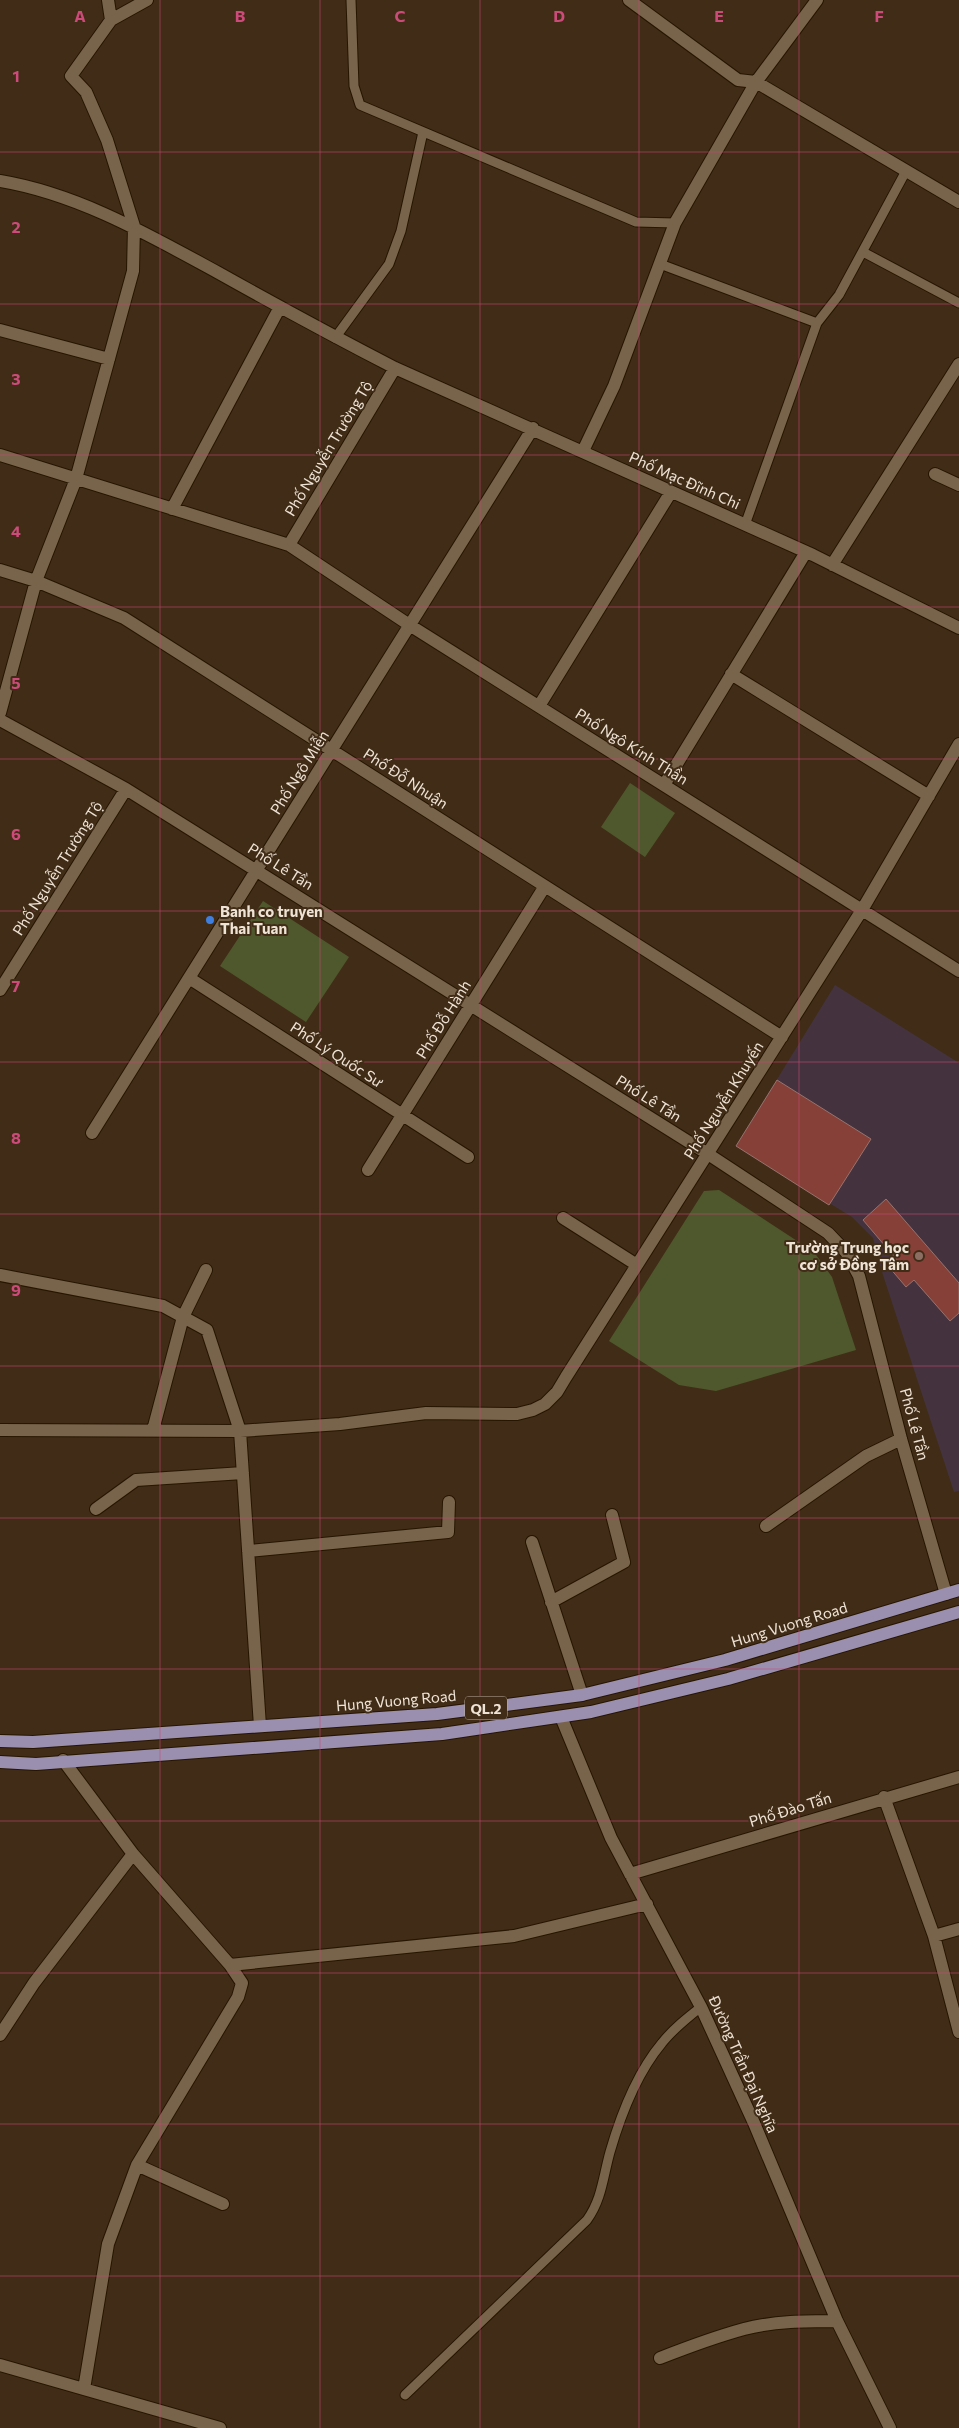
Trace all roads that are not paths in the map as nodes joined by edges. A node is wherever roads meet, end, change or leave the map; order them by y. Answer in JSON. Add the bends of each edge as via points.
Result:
{"nodes":[{"id":1,"x":108,"y":0,"type":"edge"},
{"id":2,"x":147,"y":0,"type":"edge"},
{"id":3,"x":351,"y":0,"type":"edge"},
{"id":4,"x":629,"y":0,"type":"edge"},
{"id":5,"x":817,"y":0,"type":"edge"},
{"id":6,"x":111,"y":20,"type":"junction"},
{"id":7,"x":756,"y":82,"type":"junction"},
{"id":8,"x":423,"y":132,"type":"junction"},
{"id":9,"x":906,"y":171,"type":"junction"},
{"id":10,"x":0,"y":181,"type":"edge"},
{"id":11,"x":959,"y":202,"type":"edge"},
{"id":12,"x":675,"y":223,"type":"junction"},
{"id":13,"x":134,"y":226,"type":"junction"},
{"id":14,"x":863,"y":252,"type":"junction"},
{"id":15,"x":660,"y":264,"type":"junction"},
{"id":16,"x":959,"y":303,"type":"edge"},
{"id":17,"x":280,"y":307,"type":"junction"},
{"id":18,"x":817,"y":323,"type":"junction"},
{"id":19,"x":0,"y":330,"type":"edge"},
{"id":20,"x":335,"y":338,"type":"junction"},
{"id":21,"x":108,"y":359,"type":"junction"},
{"id":22,"x":959,"y":364,"type":"edge"},
{"id":23,"x":395,"y":368,"type":"junction"},
{"id":24,"x":534,"y":428,"type":"junction"},
{"id":25,"x":584,"y":451,"type":"junction"},
{"id":26,"x":0,"y":455,"type":"edge"},
{"id":27,"x":935,"y":474,"type":"dead end"},
{"id":28,"x":76,"y":479,"type":"junction"},
{"id":29,"x":959,"y":485,"type":"edge"},
{"id":30,"x":671,"y":492,"type":"junction"},
{"id":31,"x":172,"y":509,"type":"junction"},
{"id":32,"x":745,"y":525,"type":"junction"},
{"id":33,"x":289,"y":545,"type":"junction"},
{"id":34,"x":806,"y":552,"type":"junction"},
{"id":35,"x":832,"y":565,"type":"junction"},
{"id":36,"x":0,"y":570,"type":"edge"},
{"id":37,"x":36,"y":581,"type":"junction"},
{"id":38,"x":411,"y":626,"type":"junction"},
{"id":39,"x":959,"y":628,"type":"edge"},
{"id":40,"x":731,"y":674,"type":"junction"},
{"id":41,"x":539,"y":706,"type":"junction"},
{"id":42,"x":0,"y":713,"type":"edge"},
{"id":43,"x":0,"y":720,"type":"edge"},
{"id":44,"x":959,"y":744,"type":"edge"},
{"id":45,"x":332,"y":750,"type":"junction"},
{"id":46,"x":664,"y":785,"type":"junction"},
{"id":47,"x":126,"y":789,"type":"junction"},
{"id":48,"x":929,"y":796,"type":"junction"},
{"id":49,"x":257,"y":870,"type":"junction"},
{"id":50,"x":545,"y":886,"type":"junction"},
{"id":51,"x":862,"y":910,"type":"junction"},
{"id":52,"x":959,"y":971,"type":"edge"},
{"id":53,"x":189,"y":978,"type":"junction"},
{"id":54,"x":0,"y":990,"type":"edge"},
{"id":55,"x":471,"y":1005,"type":"junction"},
{"id":56,"x":782,"y":1037,"type":"junction"},
{"id":57,"x":402,"y":1115,"type":"junction"},
{"id":58,"x":92,"y":1133,"type":"dead end"},
{"id":59,"x":708,"y":1154,"type":"junction"},
{"id":60,"x":468,"y":1157,"type":"dead end"},
{"id":61,"x":368,"y":1170,"type":"dead end"},
{"id":62,"x":562,"y":1218,"type":"dead end"},
{"id":63,"x":637,"y":1265,"type":"junction"},
{"id":64,"x":206,"y":1270,"type":"dead end"},
{"id":65,"x":0,"y":1275,"type":"edge"},
{"id":66,"x":183,"y":1317,"type":"junction"},
{"id":67,"x":0,"y":1430,"type":"edge"},
{"id":68,"x":153,"y":1430,"type":"junction"},
{"id":69,"x":240,"y":1431,"type":"junction"},
{"id":70,"x":901,"y":1439,"type":"junction"},
{"id":71,"x":243,"y":1473,"type":"junction"},
{"id":72,"x":449,"y":1502,"type":"dead end"},
{"id":73,"x":96,"y":1509,"type":"dead end"},
{"id":74,"x":612,"y":1515,"type":"dead end"},
{"id":75,"x":766,"y":1526,"type":"dead end"},
{"id":76,"x":532,"y":1542,"type":"dead end"},
{"id":77,"x":248,"y":1551,"type":"junction"},
{"id":78,"x":959,"y":1590,"type":"edge"},
{"id":79,"x":946,"y":1594,"type":"junction"},
{"id":80,"x":551,"y":1602,"type":"junction"},
{"id":81,"x":959,"y":1612,"type":"edge"},
{"id":82,"x":582,"y":1696,"type":"junction"},
{"id":83,"x":554,"y":1699,"type":"junction"},
{"id":84,"x":561,"y":1717,"type":"junction"},
{"id":85,"x":260,"y":1726,"type":"junction"},
{"id":86,"x":0,"y":1741,"type":"edge"},
{"id":87,"x":63,"y":1760,"type":"junction"},
{"id":88,"x":0,"y":1762,"type":"edge"},
{"id":89,"x":959,"y":1777,"type":"edge"},
{"id":90,"x":884,"y":1797,"type":"junction"},
{"id":91,"x":133,"y":1854,"type":"junction"},
{"id":92,"x":630,"y":1874,"type":"junction"},
{"id":93,"x":647,"y":1904,"type":"junction"},
{"id":94,"x":959,"y":1929,"type":"edge"},
{"id":95,"x":934,"y":1936,"type":"junction"},
{"id":96,"x":230,"y":1965,"type":"junction"},
{"id":97,"x":701,"y":2007,"type":"junction"},
{"id":98,"x":959,"y":2032,"type":"edge"},
{"id":99,"x":0,"y":2035,"type":"edge"},
{"id":100,"x":137,"y":2165,"type":"junction"},
{"id":101,"x":223,"y":2204,"type":"dead end"},
{"id":102,"x":837,"y":2321,"type":"junction"},
{"id":103,"x":660,"y":2358,"type":"dead end"},
{"id":104,"x":0,"y":2365,"type":"edge"},
{"id":105,"x":84,"y":2389,"type":"junction"},
{"id":106,"x":405,"y":2395,"type":"dead end"},
{"id":107,"x":220,"y":2428,"type":"edge"},
{"id":108,"x":890,"y":2428,"type":"edge"}],
"edges":[{"from":1,"to":6,"type":"street"},
{"from":2,"to":6,"type":"street"},
{"from":3,"to":8,"type":"lane","via":[[354,86],[360,105]]},
{"from":4,"to":7,"type":"street","via":[[738,80]]},
{"from":5,"to":7,"type":"street"},
{"from":6,"to":13,"type":"street","via":[[71,76],[86,92],[108,140]]},
{"from":7,"to":9,"type":"street"},
{"from":7,"to":12,"type":"street"},
{"from":8,"to":12,"type":"lane","via":[[636,222]]},
{"from":8,"to":20,"type":"lane","via":[[402,231],[389,264]]},
{"from":9,"to":11,"type":"street"},
{"from":9,"to":14,"type":"lane"},
{"from":10,"to":13,"type":"street","via":[[33,186]]},
{"from":12,"to":15,"type":"street"},
{"from":13,"to":17,"type":"street","name":"Phố Mạc Đĩnh Chi"},
{"from":13,"to":21,"type":"street","via":[[133,271]]},
{"from":14,"to":16,"type":"lane"},
{"from":14,"to":18,"type":"lane","via":[[839,295]]},
{"from":15,"to":18,"type":"lane"},
{"from":15,"to":25,"type":"street","via":[[614,386]]},
{"from":17,"to":20,"type":"street","name":"Phố Mạc Đĩnh Chi"},
{"from":17,"to":31,"type":"street"},
{"from":18,"to":32,"type":"lane"},
{"from":19,"to":21,"type":"street"},
{"from":20,"to":23,"type":"street","name":"Phố Mạc Đĩnh Chi"},
{"from":21,"to":28,"type":"street"},
{"from":22,"to":35,"type":"street"},
{"from":23,"to":24,"type":"street","name":"Phố Mạc Đĩnh Chi"},
{"from":23,"to":33,"type":"street","name":"Phố Nguyễn Trường Tộ"},
{"from":24,"to":25,"type":"street","name":"Phố Mạc Đĩnh Chi"},
{"from":24,"to":38,"type":"street","name":"Phố Ngô Miễn"},
{"from":25,"to":30,"type":"street","name":"Phố Mạc Đĩnh Chi"},
{"from":26,"to":28,"type":"street","name":"Phố Ngô Kính Thần"},
{"from":27,"to":29,"type":"street"},
{"from":28,"to":31,"type":"street","name":"Phố Ngô Kính Thần"},
{"from":28,"to":37,"type":"street"},
{"from":30,"to":32,"type":"street","name":"Phố Mạc Đĩnh Chi"},
{"from":30,"to":41,"type":"street"},
{"from":31,"to":33,"type":"street","name":"Phố Ngô Kính Thần"},
{"from":32,"to":34,"type":"street","name":"Phố Mạc Đĩnh Chi"},
{"from":33,"to":38,"type":"street","name":"Phố Ngô Kính Thần"},
{"from":34,"to":35,"type":"street","name":"Phố Mạc Đĩnh Chi"},
{"from":34,"to":40,"type":"street"},
{"from":35,"to":39,"type":"street","name":"Phố Mạc Đĩnh Chi"},
{"from":36,"to":37,"type":"street","name":"Phố Đỗ Nhuận"},
{"from":37,"to":42,"type":"street"},
{"from":37,"to":45,"type":"street","name":"Phố Đỗ Nhuận","via":[[124,618]]},
{"from":38,"to":41,"type":"street","name":"Phố Ngô Kính Thần"},
{"from":38,"to":45,"type":"street","name":"Phố Ngô Miễn"},
{"from":40,"to":46,"type":"street"},
{"from":40,"to":48,"type":"street"},
{"from":41,"to":46,"type":"street","name":"Phố Ngô Kính Thần"},
{"from":43,"to":47,"type":"street","name":"Phố Lê Tần"},
{"from":44,"to":48,"type":"street","name":"Phố Nguyễn Khuyến"},
{"from":45,"to":49,"type":"street","name":"Phố Ngô Miễn"},
{"from":45,"to":50,"type":"street","name":"Phố Đỗ Nhuận"},
{"from":46,"to":51,"type":"street","name":"Phố Ngô Kính Thần"},
{"from":47,"to":49,"type":"street","name":"Phố Lê Tần"},
{"from":47,"to":54,"type":"street","name":"Phố Nguyễn Trường Tộ"},
{"from":48,"to":51,"type":"street","name":"Phố Nguyễn Khuyến"},
{"from":49,"to":53,"type":"street","name":"Phố Ngô Miễn"},
{"from":49,"to":55,"type":"street","name":"Phố Lê Tần"},
{"from":50,"to":55,"type":"street","name":"Phố Đỗ Hành"},
{"from":50,"to":56,"type":"street","name":"Phố Đỗ Nhuận"},
{"from":51,"to":52,"type":"street","name":"Phố Ngô Kính Thần"},
{"from":51,"to":56,"type":"street","name":"Phố Nguyễn Khuyến"},
{"from":53,"to":57,"type":"street","name":"Phố Lý Quốc Sư"},
{"from":53,"to":58,"type":"street","name":"Phố Ngô Miễn"},
{"from":55,"to":57,"type":"street","name":"Phố Đỗ Hành"},
{"from":55,"to":59,"type":"street","name":"Phố Lê Tần"},
{"from":56,"to":59,"type":"street","name":"Phố Nguyễn Khuyến"},
{"from":57,"to":60,"type":"street","name":"Phố Lý Quốc Sư"},
{"from":57,"to":61,"type":"street","name":"Phố Đỗ Hành"},
{"from":59,"to":63,"type":"street","name":"Phố Nguyễn Khuyến"},
{"from":59,"to":70,"type":"street","name":"Phố Lê Tần","via":[[828,1233],[846,1252],[859,1276]]},
{"from":62,"to":63,"type":"street"},
{"from":63,"to":69,"type":"street","name":"Phố Nguyễn Khuyến","via":[[557,1392],[533,1410],[517,1414],[426,1413],[340,1424]]},
{"from":64,"to":66,"type":"street"},
{"from":65,"to":66,"type":"street","via":[[163,1306]]},
{"from":66,"to":68,"type":"street"},
{"from":66,"to":69,"type":"street","via":[[207,1330]]},
{"from":67,"to":68,"type":"street","name":"Phố Nguyễn Khuyến"},
{"from":68,"to":69,"type":"street","name":"Phố Nguyễn Khuyến"},
{"from":69,"to":71,"type":"street"},
{"from":70,"to":75,"type":"street","via":[[866,1456]]},
{"from":70,"to":79,"type":"street","name":"Phố Lê Tần"},
{"from":71,"to":73,"type":"street","via":[[136,1480]]},
{"from":71,"to":77,"type":"street"},
{"from":72,"to":77,"type":"street","via":[[448,1532]]},
{"from":74,"to":80,"type":"street","via":[[624,1562]]},
{"from":76,"to":80,"type":"street"},
{"from":77,"to":85,"type":"street"},
{"from":78,"to":79,"type":"main road","name":"Hung Vuong Road","number":"QL.2"},
{"from":79,"to":82,"type":"main road","name":"Hung Vuong Road","number":"QL.2","via":[[725,1660]]},
{"from":80,"to":82,"type":"street"},
{"from":81,"to":84,"type":"main road","number":"QL.2","via":[[728,1679]]},
{"from":82,"to":83,"type":"main road","name":"Hung Vuong Road","number":"QL.2"},
{"from":83,"to":84,"type":"main road"},
{"from":83,"to":85,"type":"main road","name":"Hung Vuong Road","number":"QL.2","via":[[437,1714]]},
{"from":84,"to":87,"type":"main road","number":"QL.2","via":[[442,1734]]},
{"from":84,"to":92,"type":"street","name":"Đường Trần Đại Nghĩa","via":[[611,1838]]},
{"from":85,"to":86,"type":"main road","name":"Hung Vuong Road","number":"QL.2","via":[[33,1742]]},
{"from":87,"to":88,"type":"main road","number":"QL.2","via":[[36,1764]]},
{"from":87,"to":91,"type":"street"},
{"from":89,"to":90,"type":"street","name":"Phố Đào Tấn"},
{"from":90,"to":92,"type":"street","name":"Phố Đào Tấn"},
{"from":90,"to":95,"type":"street"},
{"from":91,"to":96,"type":"street"},
{"from":91,"to":99,"type":"street","via":[[34,1983]]},
{"from":92,"to":93,"type":"street","name":"Đường Trần Đại Nghĩa"},
{"from":93,"to":96,"type":"street","via":[[514,1936]]},
{"from":93,"to":97,"type":"street","name":"Đường Trần Đại Nghĩa"},
{"from":94,"to":95,"type":"street"},
{"from":95,"to":98,"type":"street"},
{"from":96,"to":100,"type":"street","via":[[242,1983],[238,1997]]},
{"from":97,"to":102,"type":"street","name":"Đường Trần Đại Nghĩa","via":[[754,2123]]},
{"from":97,"to":106,"type":"lane","via":[[662,2042],[632,2091],[616,2131],[601,2196],[587,2220]]},
{"from":100,"to":101,"type":"street"},
{"from":100,"to":105,"type":"street","via":[[108,2244]]},
{"from":102,"to":103,"type":"street","via":[[776,2323],[745,2329]]},
{"from":102,"to":108,"type":"street","name":"Đường Trần Đại Nghĩa"},
{"from":104,"to":105,"type":"street"},
{"from":105,"to":107,"type":"street"}]}
